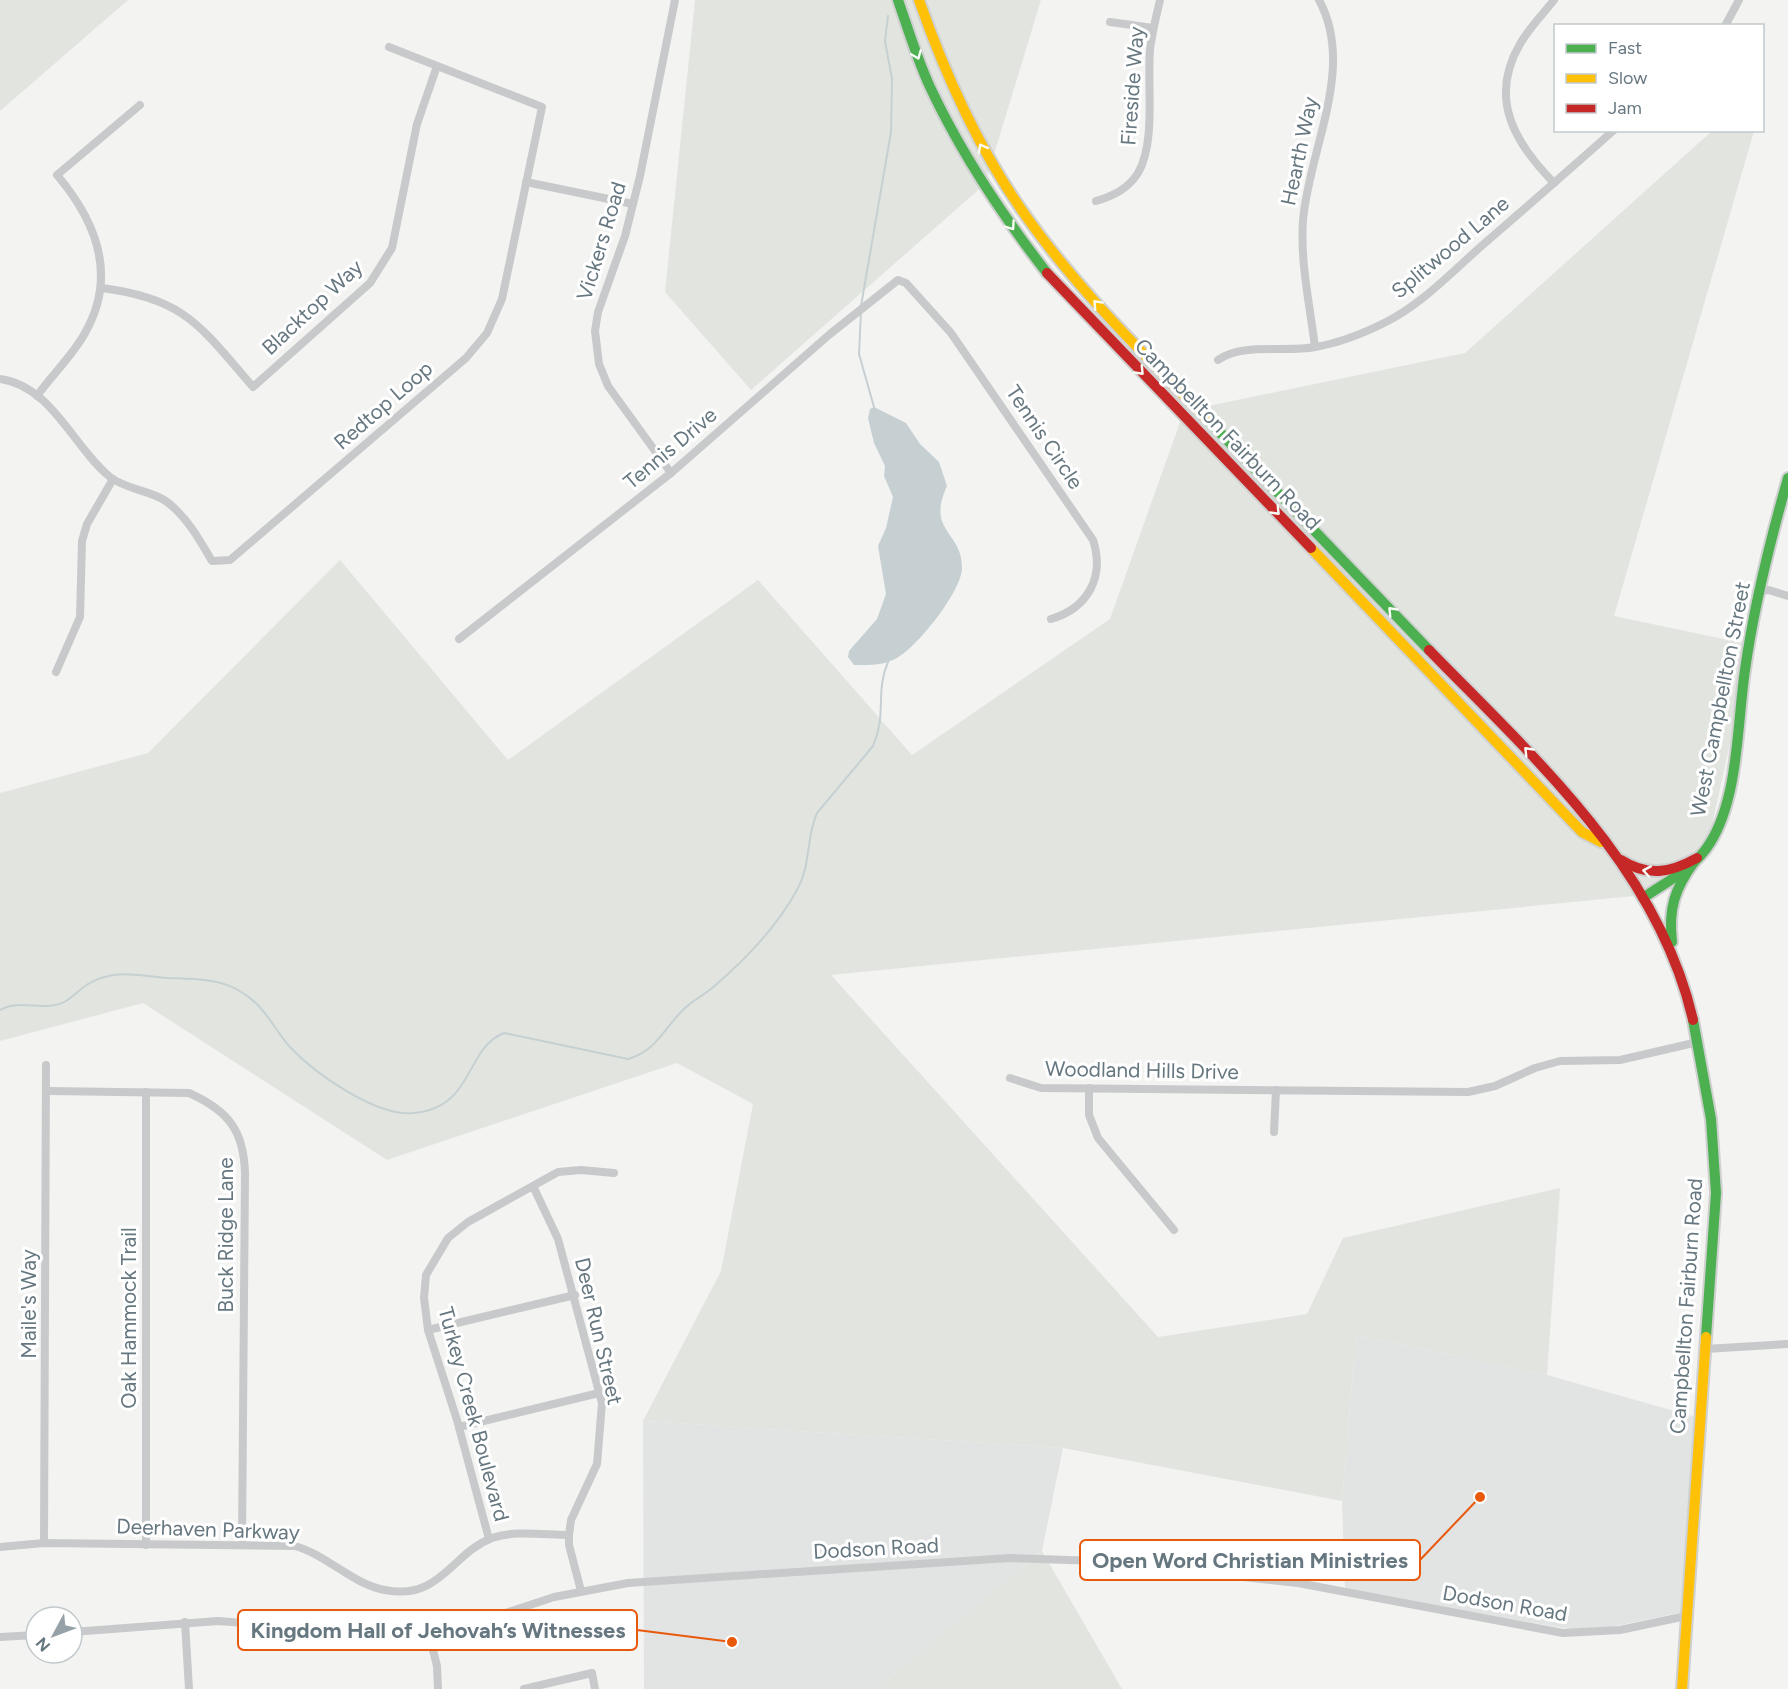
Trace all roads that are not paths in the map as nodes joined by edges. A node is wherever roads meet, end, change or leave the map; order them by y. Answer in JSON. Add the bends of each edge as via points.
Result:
{"nodes":[{"id":1,"x":675,"y":0,"type":"edge"},
{"id":2,"x":898,"y":0,"type":"edge"},
{"id":3,"x":919,"y":0,"type":"edge"},
{"id":4,"x":1160,"y":0,"type":"edge"},
{"id":5,"x":1319,"y":0,"type":"edge"},
{"id":6,"x":1554,"y":0,"type":"edge"},
{"id":7,"x":1739,"y":0,"type":"edge"},
{"id":8,"x":1110,"y":22,"type":"dead end"},
{"id":9,"x":1726,"y":24,"type":"edge"},
{"id":10,"x":1153,"y":28,"type":"junction"},
{"id":11,"x":389,"y":47,"type":"dead end"},
{"id":12,"x":437,"y":66,"type":"junction"},
{"id":13,"x":140,"y":105,"type":"dead end"},
{"id":14,"x":1612,"y":132,"type":"edge"},
{"id":15,"x":526,"y":183,"type":"junction"},
{"id":16,"x":1554,"y":183,"type":"junction"},
{"id":17,"x":1096,"y":201,"type":"dead end"},
{"id":18,"x":633,"y":204,"type":"junction"},
{"id":19,"x":898,"y":280,"type":"joint"},
{"id":20,"x":100,"y":288,"type":"junction"},
{"id":21,"x":1315,"y":347,"type":"junction"},
{"id":22,"x":1218,"y":360,"type":"dead end"},
{"id":23,"x":0,"y":379,"type":"edge"},
{"id":24,"x":37,"y":396,"type":"junction"},
{"id":25,"x":671,"y":473,"type":"junction"},
{"id":26,"x":1788,"y":478,"type":"edge"},
{"id":27,"x":113,"y":479,"type":"junction"},
{"id":28,"x":1759,"y":591,"type":"junction"},
{"id":29,"x":1788,"y":596,"type":"edge"},
{"id":30,"x":1051,"y":619,"type":"dead end"},
{"id":31,"x":459,"y":639,"type":"dead end"},
{"id":32,"x":57,"y":672,"type":"dead end"},
{"id":33,"x":1603,"y":843,"type":"junction"},
{"id":34,"x":1697,"y":858,"type":"junction"},
{"id":35,"x":1643,"y":898,"type":"junction"},
{"id":36,"x":1674,"y":956,"type":"junction"},
{"id":37,"x":1698,"y":1042,"type":"junction"},
{"id":38,"x":46,"y":1065,"type":"dead end"},
{"id":39,"x":1010,"y":1078,"type":"dead end"},
{"id":40,"x":1089,"y":1088,"type":"junction"},
{"id":41,"x":1276,"y":1090,"type":"junction"},
{"id":42,"x":48,"y":1091,"type":"junction"},
{"id":43,"x":146,"y":1092,"type":"junction"},
{"id":44,"x":1274,"y":1132,"type":"dead end"},
{"id":45,"x":614,"y":1173,"type":"dead end"},
{"id":46,"x":533,"y":1186,"type":"junction"},
{"id":47,"x":1174,"y":1230,"type":"dead end"},
{"id":48,"x":574,"y":1295,"type":"junction"},
{"id":49,"x":429,"y":1330,"type":"junction"},
{"id":50,"x":1788,"y":1344,"type":"edge"},
{"id":51,"x":1705,"y":1349,"type":"junction"},
{"id":52,"x":599,"y":1393,"type":"junction"},
{"id":53,"x":459,"y":1427,"type":"junction"},
{"id":54,"x":569,"y":1535,"type":"junction"},
{"id":55,"x":489,"y":1539,"type":"junction"},
{"id":56,"x":45,"y":1543,"type":"junction"},
{"id":57,"x":242,"y":1544,"type":"junction"},
{"id":58,"x":146,"y":1545,"type":"junction"},
{"id":59,"x":0,"y":1547,"type":"edge"},
{"id":60,"x":581,"y":1591,"type":"junction"},
{"id":61,"x":1686,"y":1616,"type":"junction"},
{"id":62,"x":185,"y":1622,"type":"junction"},
{"id":63,"x":84,"y":1631,"type":"edge"},
{"id":64,"x":24,"y":1636,"type":"edge"},
{"id":65,"x":0,"y":1638,"type":"edge"},
{"id":66,"x":430,"y":1638,"type":"junction"},
{"id":67,"x":189,"y":1689,"type":"edge"},
{"id":68,"x":438,"y":1689,"type":"edge"},
{"id":69,"x":524,"y":1689,"type":"edge"},
{"id":70,"x":595,"y":1689,"type":"edge"},
{"id":71,"x":1682,"y":1689,"type":"edge"}],
"edges":[{"from":1,"to":18,"type":"street","name":"Vickers Road"},
{"from":2,"to":33,"type":"main road","name":"Campbellton Fairburn Road","one_way":true,"via":[[926,77],[960,145],[998,208],[1055,283],[1518,767],[1582,832]]},
{"from":33,"to":3,"type":"main road","name":"Campbellton Fairburn Road","one_way":true,"via":[[1568,794],[1067,272],[1017,207],[974,133],[940,59]]},
{"from":4,"to":10,"type":"street","name":"Fireside Way"},
{"from":5,"to":21,"type":"street","name":"Hearth Way","via":[[1331,36],[1333,58],[1303,221]]},
{"from":6,"to":16,"type":"street","via":[[1521,43],[1507,82],[1508,110],[1516,136],[1529,157]]},
{"from":7,"to":9,"type":"street"},
{"from":8,"to":10,"type":"street"},
{"from":10,"to":17,"type":"street","name":"Fireside Way","via":[[1147,144],[1137,174],[1126,187]]},
{"from":11,"to":12,"type":"street","name":"Redtop Loop"},
{"from":12,"to":15,"type":"street","name":"Redtop Loop","via":[[542,107]]},
{"from":12,"to":20,"type":"street","name":"Blacktop Way","via":[[417,124],[392,248],[370,283],[253,387],[203,328],[183,313],[156,299]]},
{"from":13,"to":20,"type":"street","via":[[57,175],[92,226],[99,252]]},
{"from":14,"to":16,"type":"street","name":"Splitwood Lane"},
{"from":15,"to":18,"type":"street"},
{"from":15,"to":27,"type":"street","name":"Redtop Loop","via":[[502,299],[487,333],[466,358],[230,560],[212,561],[192,526],[170,504]]},
{"from":16,"to":21,"type":"street","name":"Splitwood Lane","via":[[1414,305],[1351,338]]},
{"from":18,"to":25,"type":"street","name":"Vickers Road","via":[[598,312],[595,343],[608,386]]},
{"from":19,"to":25,"type":"street","name":"Tennis Drive"},
{"from":19,"to":30,"type":"street","name":"Tennis Circle","via":[[906,283],[951,333],[1093,540],[1098,564],[1091,590],[1074,609]]},
{"from":20,"to":24,"type":"street","via":[[85,334]]},
{"from":21,"to":22,"type":"street","name":"Splitwood Lane","via":[[1239,350]]},
{"from":23,"to":24,"type":"street","name":"Redtop Loop","via":[[12,381]]},
{"from":24,"to":27,"type":"street","name":"Redtop Loop"},
{"from":25,"to":31,"type":"street","name":"Tennis Drive"},
{"from":26,"to":28,"type":"main road","name":"West Campbellton Street"},
{"from":27,"to":32,"type":"street","via":[[87,524],[82,541],[80,617]]},
{"from":28,"to":29,"type":"street"},
{"from":28,"to":34,"type":"main road","name":"West Campbellton Street","via":[[1735,749],[1719,821],[1710,843]]},
{"from":34,"to":33,"type":"main road","one_way":true,"via":[[1670,871],[1646,873],[1620,860]]},
{"from":33,"to":35,"type":"main road","name":"Campbellton Fairburn Road"},
{"from":34,"to":35,"type":"main road","name":"West Campbellton Street"},
{"from":34,"to":36,"type":"main road","via":[[1675,888],[1669,906]]},
{"from":35,"to":36,"type":"main road","name":"Campbellton Fairburn Road"},
{"from":36,"to":37,"type":"main road","name":"Campbellton Fairburn Road"},
{"from":37,"to":41,"type":"street","name":"Woodland Hills Drive","via":[[1620,1060],[1560,1061],[1468,1092]]},
{"from":37,"to":51,"type":"main road","name":"Campbellton Fairburn Road","via":[[1711,1119],[1716,1193]]},
{"from":38,"to":42,"type":"street","name":"Maile's Way"},
{"from":39,"to":40,"type":"street","name":"Woodland Hills Drive","via":[[1041,1088]]},
{"from":40,"to":41,"type":"street","name":"Woodland Hills Drive"},
{"from":40,"to":47,"type":"street","via":[[1089,1115],[1098,1138]]},
{"from":41,"to":44,"type":"street"},
{"from":42,"to":43,"type":"street","name":"Buck Ridge Lane"},
{"from":42,"to":56,"type":"street","name":"Maile's Way"},
{"from":43,"to":57,"type":"street","name":"Buck Ridge Lane","via":[[189,1094],[209,1102],[231,1122],[244,1152]]},
{"from":43,"to":58,"type":"street","name":"Oak Hammock Trail"},
{"from":45,"to":46,"type":"street","name":"Turkey Creek Boulevard","via":[[558,1172]]},
{"from":46,"to":48,"type":"street","name":"Deer Run Street","via":[[558,1239]]},
{"from":46,"to":49,"type":"street","name":"Turkey Creek Boulevard","via":[[468,1222],[442,1246],[426,1275],[424,1298]]},
{"from":48,"to":49,"type":"street"},
{"from":48,"to":52,"type":"street","name":"Deer Run Street"},
{"from":49,"to":53,"type":"street","name":"Turkey Creek Boulevard"},
{"from":50,"to":51,"type":"street"},
{"from":51,"to":61,"type":"main road","name":"Campbellton Fairburn Road"},
{"from":52,"to":53,"type":"street"},
{"from":52,"to":54,"type":"street","name":"Deer Run Street","via":[[601,1434],[597,1464],[571,1520]]},
{"from":53,"to":55,"type":"street","name":"Turkey Creek Boulevard"},
{"from":54,"to":55,"type":"street","via":[[503,1535]]},
{"from":54,"to":60,"type":"street","name":"Deer Run Street"},
{"from":55,"to":57,"type":"street","name":"Deerhaven Parkway","via":[[439,1579],[406,1591],[384,1590],[312,1551],[295,1546]]},
{"from":56,"to":58,"type":"street","name":"Deerhaven Parkway"},
{"from":56,"to":59,"type":"street","name":"Deerhaven Parkway"},
{"from":57,"to":58,"type":"street","name":"Deerhaven Parkway"},
{"from":60,"to":61,"type":"street","name":"Dodson Road","via":[[673,1578],[1055,1558],[1298,1583],[1563,1633],[1620,1630]]},
{"from":60,"to":66,"type":"street","name":"Dodson Road"},
{"from":61,"to":71,"type":"main road","name":"Campbellton Fairburn Road"},
{"from":62,"to":63,"type":"street","name":"Dodson Road"},
{"from":62,"to":66,"type":"street","name":"Dodson Road","via":[[269,1625],[356,1642]]},
{"from":62,"to":67,"type":"street"},
{"from":64,"to":65,"type":"street"},
{"from":66,"to":68,"type":"street"},
{"from":69,"to":70,"type":"street","via":[[592,1673]]}]}
